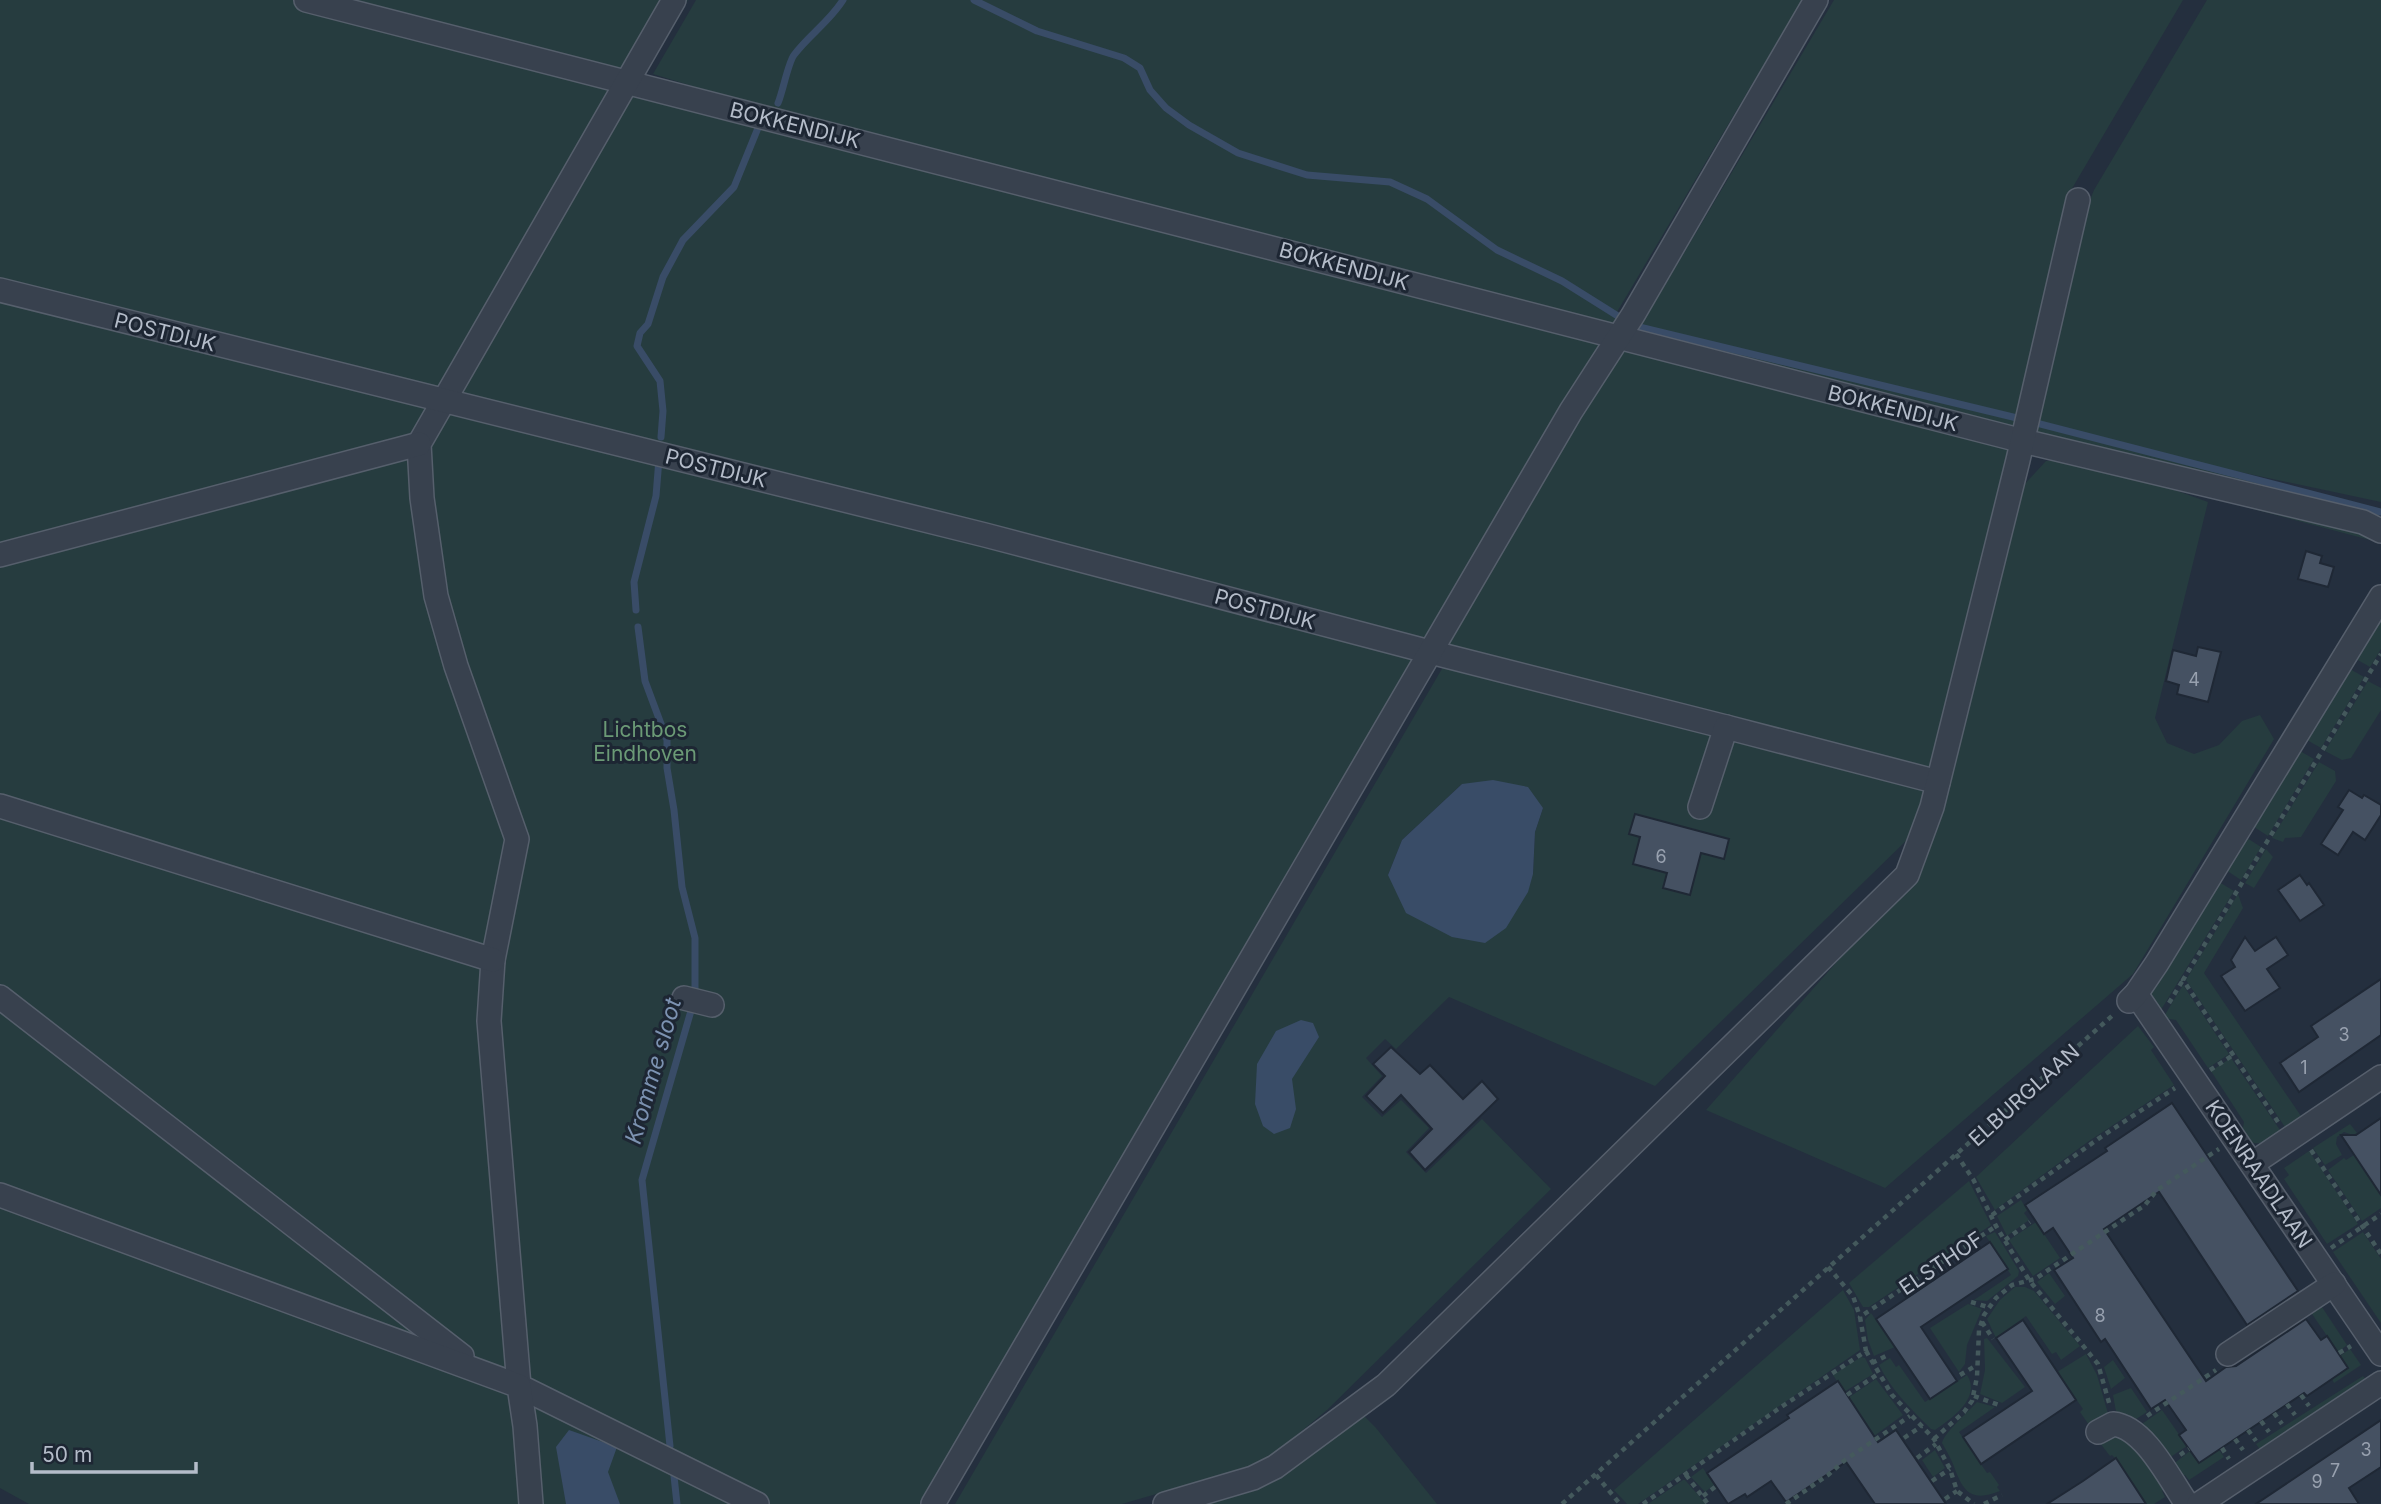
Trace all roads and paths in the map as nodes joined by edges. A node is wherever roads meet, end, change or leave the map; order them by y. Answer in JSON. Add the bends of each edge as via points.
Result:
{"nodes":[{"id":1,"x":306,"y":0,"type":"edge"},
{"id":2,"x":674,"y":0,"type":"edge"},
{"id":3,"x":1816,"y":0,"type":"edge"},
{"id":4,"x":628,"y":82,"type":"junction"},
{"id":5,"x":2078,"y":200,"type":"dead end"},
{"id":6,"x":0,"y":290,"type":"edge"},
{"id":7,"x":1619,"y":338,"type":"junction"},
{"id":8,"x":443,"y":400,"type":"junction"},
{"id":9,"x":2023,"y":441,"type":"junction"},
{"id":10,"x":419,"y":444,"type":"junction"},
{"id":11,"x":2381,"y":531,"type":"edge"},
{"id":12,"x":0,"y":555,"type":"edge"},
{"id":13,"x":2381,"y":597,"type":"edge"},
{"id":14,"x":1430,"y":652,"type":"junction"},
{"id":15,"x":2381,"y":654,"type":"edge"},
{"id":16,"x":1726,"y":727,"type":"junction"},
{"id":17,"x":1938,"y":782,"type":"junction"},
{"id":18,"x":0,"y":806,"type":"edge"},
{"id":19,"x":1700,"y":807,"type":"dead end"},
{"id":20,"x":493,"y":960,"type":"junction"},
{"id":21,"x":2183,"y":980,"type":"junction"},
{"id":22,"x":0,"y":997,"type":"edge"},
{"id":23,"x":2133,"y":998,"type":"junction"},
{"id":24,"x":2168,"y":1004,"type":"dead end"},
{"id":25,"x":2232,"y":1055,"type":"junction"},
{"id":26,"x":2207,"y":1071,"type":"dead end"},
{"id":27,"x":2381,"y":1077,"type":"edge"},
{"id":28,"x":2180,"y":1085,"type":"dead end"},
{"id":29,"x":2284,"y":1131,"type":"dead end"},
{"id":30,"x":2235,"y":1139,"type":"junction"},
{"id":31,"x":2309,"y":1146,"type":"dead end"},
{"id":32,"x":1956,"y":1154,"type":"junction"},
{"id":33,"x":2252,"y":1164,"type":"junction"},
{"id":34,"x":0,"y":1195,"type":"edge"},
{"id":35,"x":2381,"y":1214,"type":"edge"},
{"id":36,"x":1992,"y":1215,"type":"junction"},
{"id":37,"x":2031,"y":1222,"type":"dead end"},
{"id":38,"x":1996,"y":1226,"type":"junction"},
{"id":39,"x":2363,"y":1226,"type":"junction"},
{"id":40,"x":2005,"y":1240,"type":"junction"},
{"id":41,"x":2330,"y":1248,"type":"dead end"},
{"id":42,"x":2381,"y":1254,"type":"edge"},
{"id":43,"x":1828,"y":1267,"type":"junction"},
{"id":44,"x":2029,"y":1280,"type":"junction"},
{"id":45,"x":2334,"y":1284,"type":"junction"},
{"id":46,"x":1971,"y":1302,"type":"dead end"},
{"id":47,"x":1988,"y":1307,"type":"junction"},
{"id":48,"x":1860,"y":1317,"type":"junction"},
{"id":49,"x":1981,"y":1321,"type":"junction"},
{"id":50,"x":1993,"y":1339,"type":"dead end"},
{"id":51,"x":2352,"y":1345,"type":"dead end"},
{"id":52,"x":1866,"y":1351,"type":"junction"},
{"id":53,"x":2339,"y":1353,"type":"dead end"},
{"id":54,"x":2228,"y":1354,"type":"joint"},
{"id":55,"x":2381,"y":1354,"type":"edge"},
{"id":56,"x":1888,"y":1355,"type":"dead end"},
{"id":57,"x":1872,"y":1363,"type":"junction"},
{"id":58,"x":1977,"y":1364,"type":"junction"},
{"id":59,"x":480,"y":1371,"type":"junction"},
{"id":60,"x":1878,"y":1374,"type":"junction"},
{"id":61,"x":1960,"y":1375,"type":"dead end"},
{"id":62,"x":2381,"y":1383,"type":"edge"},
{"id":63,"x":519,"y":1386,"type":"junction"},
{"id":64,"x":1847,"y":1395,"type":"dead end"},
{"id":65,"x":2301,"y":1395,"type":"dead end"},
{"id":66,"x":1974,"y":1396,"type":"junction"},
{"id":67,"x":2287,"y":1404,"type":"dead end"},
{"id":68,"x":1999,"y":1405,"type":"dead end"},
{"id":69,"x":2309,"y":1406,"type":"dead end"},
{"id":70,"x":2274,"y":1413,"type":"dead end"},
{"id":71,"x":1910,"y":1416,"type":"junction"},
{"id":72,"x":2296,"y":1416,"type":"dead end"},
{"id":73,"x":2261,"y":1422,"type":"dead end"},
{"id":74,"x":2283,"y":1424,"type":"dead end"},
{"id":75,"x":1922,"y":1426,"type":"junction"},
{"id":76,"x":2113,"y":1428,"type":"junction"},
{"id":77,"x":2248,"y":1430,"type":"dead end"},
{"id":78,"x":2269,"y":1433,"type":"dead end"},
{"id":79,"x":1904,"y":1438,"type":"dead end"},
{"id":80,"x":2235,"y":1439,"type":"dead end"},
{"id":81,"x":1935,"y":1441,"type":"junction"},
{"id":82,"x":2256,"y":1442,"type":"dead end"},
{"id":83,"x":2222,"y":1448,"type":"dead end"},
{"id":84,"x":2243,"y":1450,"type":"dead end"},
{"id":85,"x":1917,"y":1458,"type":"dead end"},
{"id":86,"x":2230,"y":1460,"type":"dead end"},
{"id":87,"x":1950,"y":1469,"type":"junction"},
{"id":88,"x":1595,"y":1475,"type":"junction"},
{"id":89,"x":1686,"y":1475,"type":"junction"},
{"id":90,"x":1932,"y":1481,"type":"dead end"},
{"id":91,"x":1715,"y":1487,"type":"dead end"},
{"id":92,"x":1957,"y":1491,"type":"junction"},
{"id":93,"x":2002,"y":1495,"type":"dead end"},
{"id":94,"x":1703,"y":1496,"type":"junction"},
{"id":95,"x":1945,"y":1499,"type":"dead end"},
{"id":96,"x":531,"y":1504,"type":"edge"},
{"id":97,"x":757,"y":1504,"type":"edge"},
{"id":98,"x":933,"y":1504,"type":"edge"},
{"id":99,"x":1165,"y":1504,"type":"edge"},
{"id":100,"x":1562,"y":1504,"type":"edge"},
{"id":101,"x":1620,"y":1504,"type":"edge"},
{"id":102,"x":1643,"y":1504,"type":"edge"},
{"id":103,"x":1708,"y":1504,"type":"edge"},
{"id":104,"x":1786,"y":1504,"type":"edge"},
{"id":105,"x":1974,"y":1504,"type":"edge"},
{"id":106,"x":1984,"y":1504,"type":"edge"},
{"id":107,"x":2187,"y":1504,"type":"edge"},
{"id":108,"x":2199,"y":1504,"type":"edge"}],
"edges":[{"from":1,"to":4,"type":"street","name":"BOKKENDIJK"},
{"from":2,"to":4,"type":"street"},
{"from":3,"to":7,"type":"street"},
{"from":4,"to":7,"type":"street","name":"BOKKENDIJK"},
{"from":4,"to":8,"type":"street"},
{"from":5,"to":9,"type":"street"},
{"from":6,"to":8,"type":"street","name":"POSTDIJK"},
{"from":7,"to":9,"type":"street","name":"BOKKENDIJK"},
{"from":7,"to":14,"type":"street"},
{"from":8,"to":10,"type":"street"},
{"from":8,"to":14,"type":"street","name":"POSTDIJK"},
{"from":9,"to":11,"type":"street","name":"BOKKENDIJK","via":[[2363,522]]},
{"from":9,"to":17,"type":"street"},
{"from":10,"to":12,"type":"street"},
{"from":10,"to":20,"type":"street","via":[[436,596],[517,839]]},
{"from":13,"to":23,"type":"street"},
{"from":14,"to":16,"type":"street","name":"POSTDIJK"},
{"from":14,"to":98,"type":"street"},
{"from":15,"to":21,"type":"path"},
{"from":16,"to":17,"type":"street","name":"POSTDIJK"},
{"from":16,"to":19,"type":"street"},
{"from":17,"to":99,"type":"street","via":[[1907,875],[1386,1385],[1275,1467]]},
{"from":18,"to":20,"type":"street"},
{"from":20,"to":63,"type":"street","via":[[489,1021]]},
{"from":21,"to":24,"type":"path"},
{"from":21,"to":25,"type":"path"},
{"from":22,"to":59,"type":"street"},
{"from":23,"to":30,"type":"street","name":"KOENRAADLAAN"},
{"from":23,"to":32,"type":"path","name":"ELBURGLAAN"},
{"from":25,"to":26,"type":"path"},
{"from":25,"to":29,"type":"path"},
{"from":27,"to":33,"type":"street"},
{"from":28,"to":36,"type":"path","name":"ELSTHOF"},
{"from":30,"to":33,"type":"street","name":"KOENRAADLAAN"},
{"from":30,"to":44,"type":"path","via":[[2157,1190],[2145,1205]]},
{"from":31,"to":39,"type":"path"},
{"from":32,"to":36,"type":"path"},
{"from":32,"to":43,"type":"path","name":"ELBURGLAAN"},
{"from":33,"to":45,"type":"street","name":"KOENRAADLAAN"},
{"from":34,"to":59,"type":"street"},
{"from":35,"to":39,"type":"path"},
{"from":36,"to":38,"type":"path"},
{"from":37,"to":40,"type":"path"},
{"from":38,"to":40,"type":"path","name":"ELSTHOF"},
{"from":38,"to":48,"type":"path","name":"ELSTHOF"},
{"from":39,"to":41,"type":"path"},
{"from":39,"to":42,"type":"path"},
{"from":40,"to":44,"type":"path","name":"ELSTHOF"},
{"from":43,"to":48,"type":"path","via":[[1853,1296]]},
{"from":43,"to":88,"type":"path","name":"ELBURGLAAN"},
{"from":44,"to":47,"type":"path","via":[[2012,1285]]},
{"from":44,"to":76,"type":"path","name":"ELSTHOF","via":[[2098,1364]]},
{"from":45,"to":54,"type":"street"},
{"from":45,"to":55,"type":"street","name":"KOENRAADLAAN"},
{"from":46,"to":47,"type":"path"},
{"from":47,"to":49,"type":"path"},
{"from":48,"to":52,"type":"path"},
{"from":49,"to":50,"type":"path"},
{"from":49,"to":58,"type":"path"},
{"from":51,"to":53,"type":"path"},
{"from":52,"to":57,"type":"path"},
{"from":52,"to":89,"type":"path"},
{"from":54,"to":76,"type":"path","via":[[2223,1365]]},
{"from":56,"to":57,"type":"path"},
{"from":57,"to":60,"type":"path"},
{"from":58,"to":61,"type":"path"},
{"from":58,"to":66,"type":"path"},
{"from":59,"to":63,"type":"street"},
{"from":60,"to":64,"type":"path"},
{"from":60,"to":71,"type":"path"},
{"from":62,"to":108,"type":"street"},
{"from":63,"to":96,"type":"street"},
{"from":63,"to":97,"type":"street"},
{"from":65,"to":69,"type":"path"},
{"from":66,"to":68,"type":"path"},
{"from":66,"to":81,"type":"path"},
{"from":67,"to":72,"type":"path"},
{"from":70,"to":74,"type":"path"},
{"from":71,"to":75,"type":"path"},
{"from":71,"to":104,"type":"path"},
{"from":73,"to":78,"type":"path"},
{"from":75,"to":79,"type":"path"},
{"from":75,"to":81,"type":"path"},
{"from":76,"to":107,"type":"street","via":[[2157,1458]]},
{"from":77,"to":82,"type":"path"},
{"from":80,"to":84,"type":"path"},
{"from":81,"to":85,"type":"path"},
{"from":81,"to":87,"type":"path"},
{"from":83,"to":86,"type":"path"},
{"from":87,"to":90,"type":"path"},
{"from":87,"to":92,"type":"path"},
{"from":88,"to":100,"type":"path","name":"ELBURGLAAN"},
{"from":88,"to":101,"type":"path"},
{"from":89,"to":94,"type":"path"},
{"from":89,"to":102,"type":"path"},
{"from":91,"to":94,"type":"path"},
{"from":92,"to":95,"type":"path"},
{"from":92,"to":105,"type":"path"},
{"from":93,"to":106,"type":"path"},
{"from":94,"to":103,"type":"path"}]}
